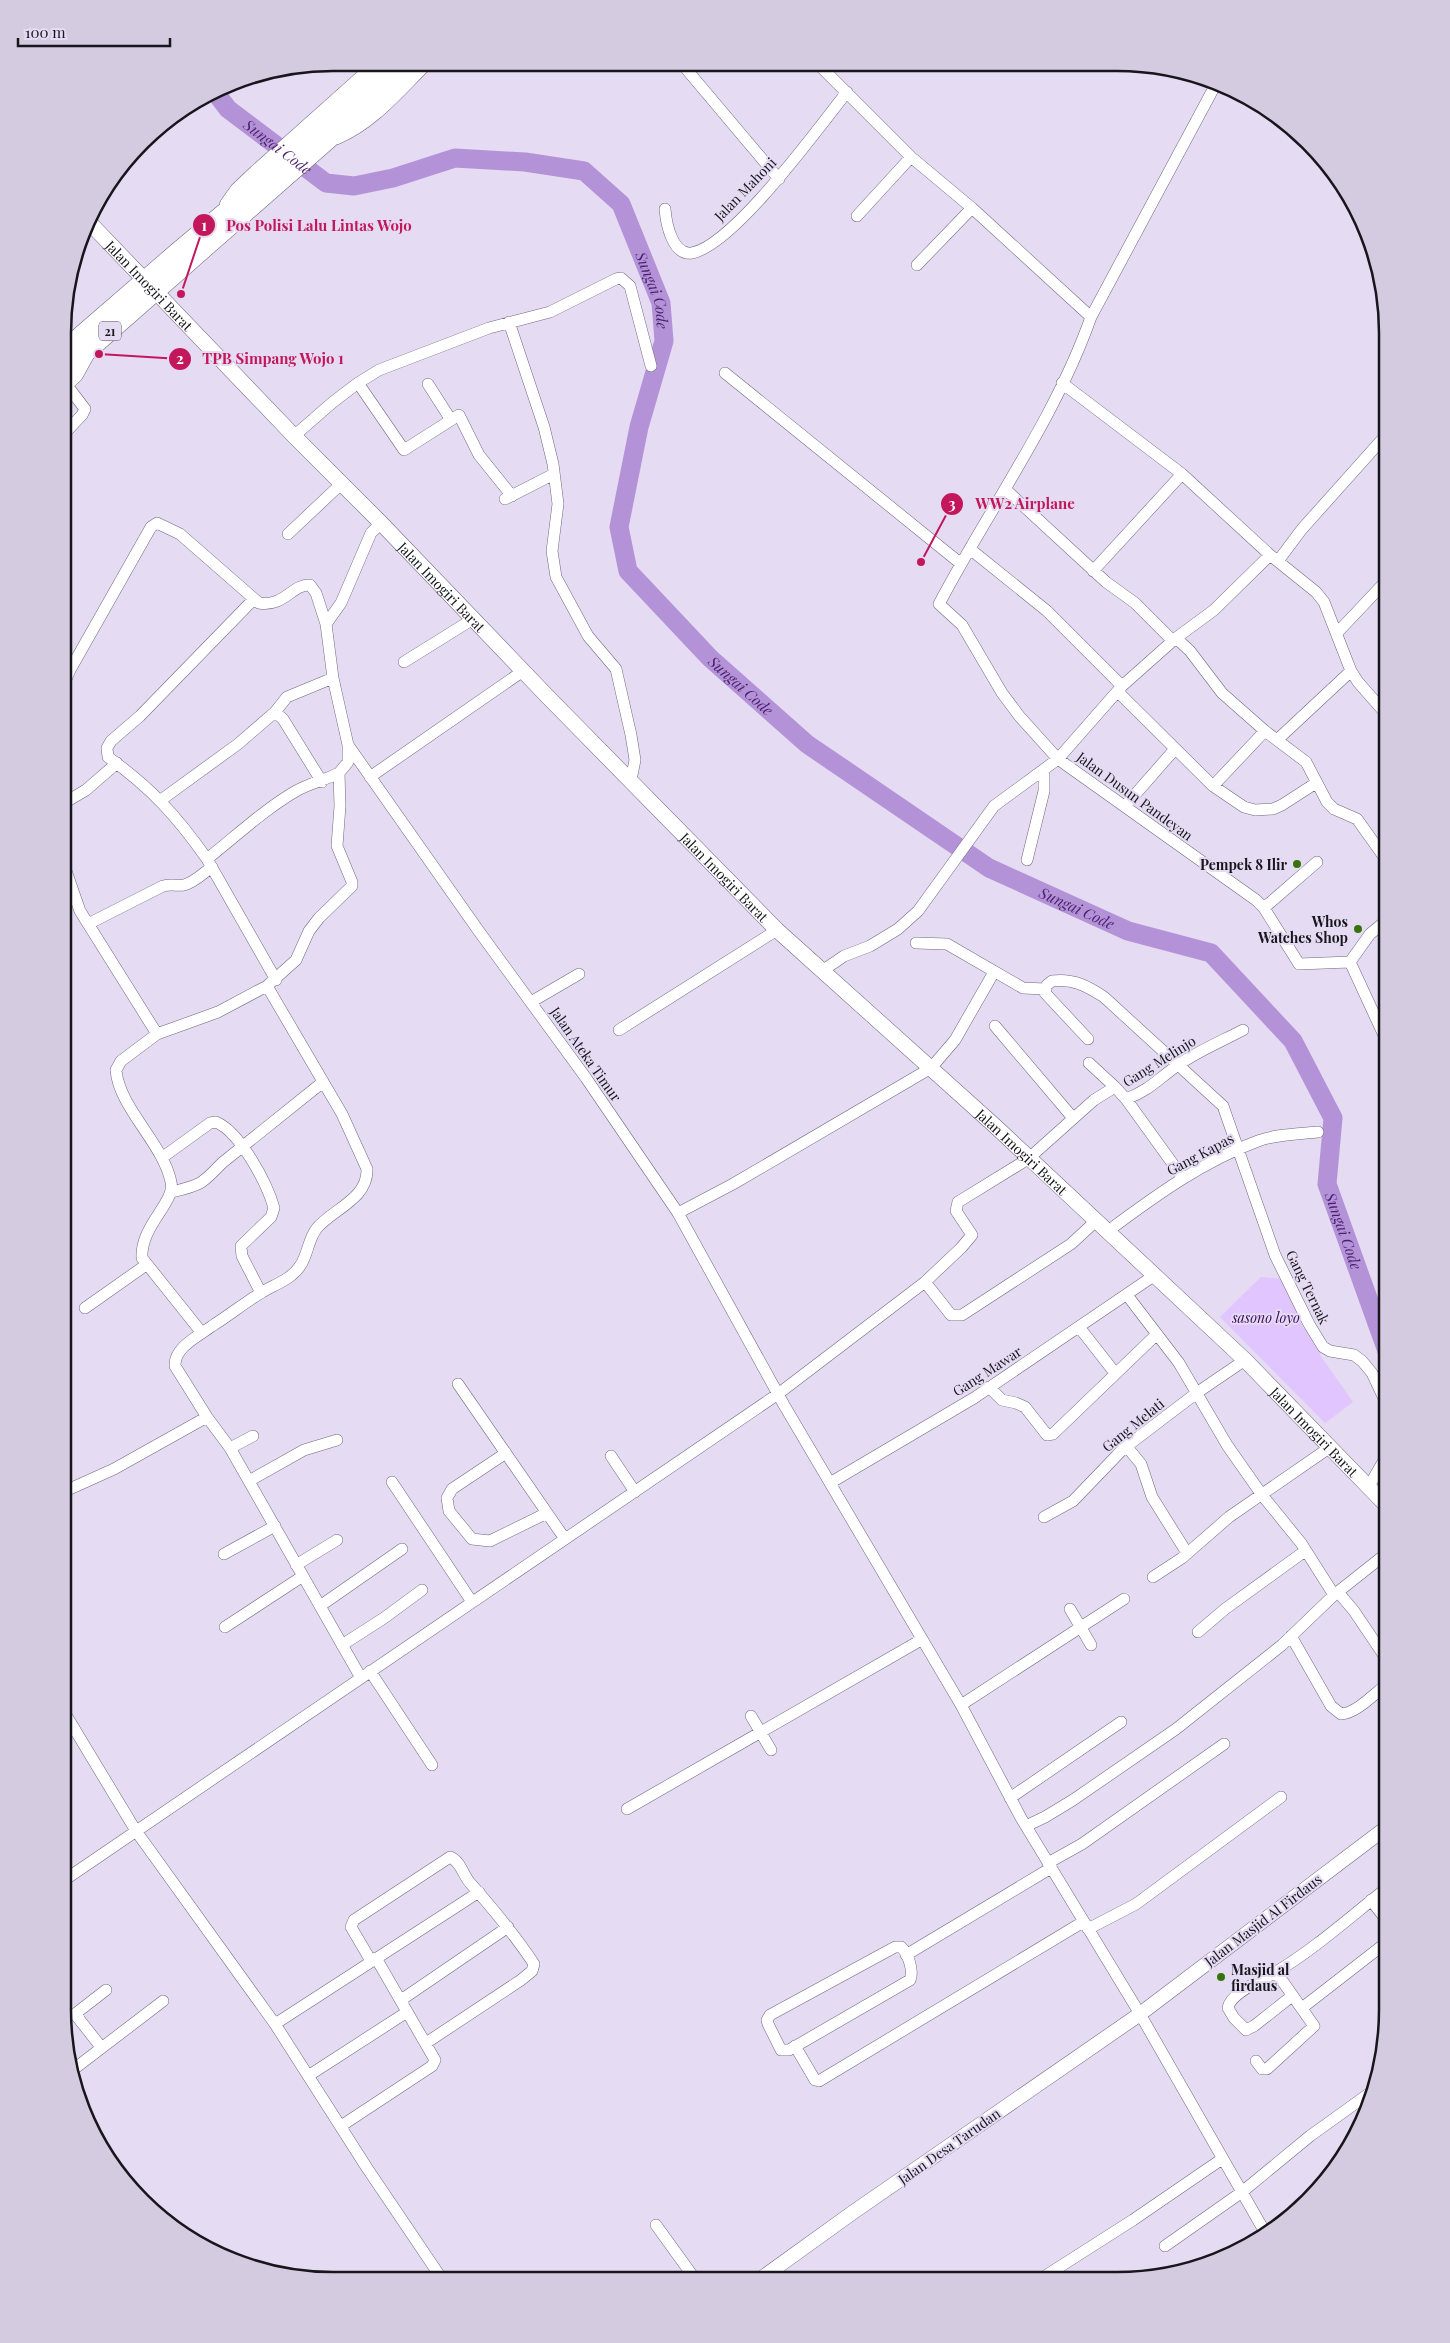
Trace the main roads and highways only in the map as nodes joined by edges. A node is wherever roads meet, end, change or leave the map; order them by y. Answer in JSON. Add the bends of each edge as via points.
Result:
{"nodes":[{"id":1,"x":386,"y":71,"type":"edge"},
{"id":2,"x":406,"y":71,"type":"edge"},
{"id":3,"x":319,"y":137,"type":"junction"},
{"id":4,"x":266,"y":179,"type":"junction"},
{"id":5,"x":94,"y":227,"type":"edge"},
{"id":6,"x":150,"y":286,"type":"junction"},
{"id":7,"x":71,"y":345,"type":"edge"},
{"id":8,"x":71,"y":373,"type":"edge"},
{"id":9,"x":1379,"y":1498,"type":"edge"}],
"edges":[{"from":1,"to":3,"type":"highway","number":"21"},
{"from":2,"to":3,"type":"highway","number":"21"},
{"from":3,"to":4,"type":"highway","number":"21"},
{"from":4,"to":6,"type":"highway","number":"21"},
{"from":4,"to":6,"type":"highway","number":"21","via":[[217,218]]},
{"from":5,"to":6,"type":"main road","name":"Jalan Imogiri Barat"},
{"from":6,"to":7,"type":"highway","number":"21"},
{"from":6,"to":8,"type":"highway","number":"21"},
{"from":6,"to":9,"type":"main road","name":"Jalan Imogiri Barat","via":[[777,930],[1097,1220],[1245,1360]]}]}
